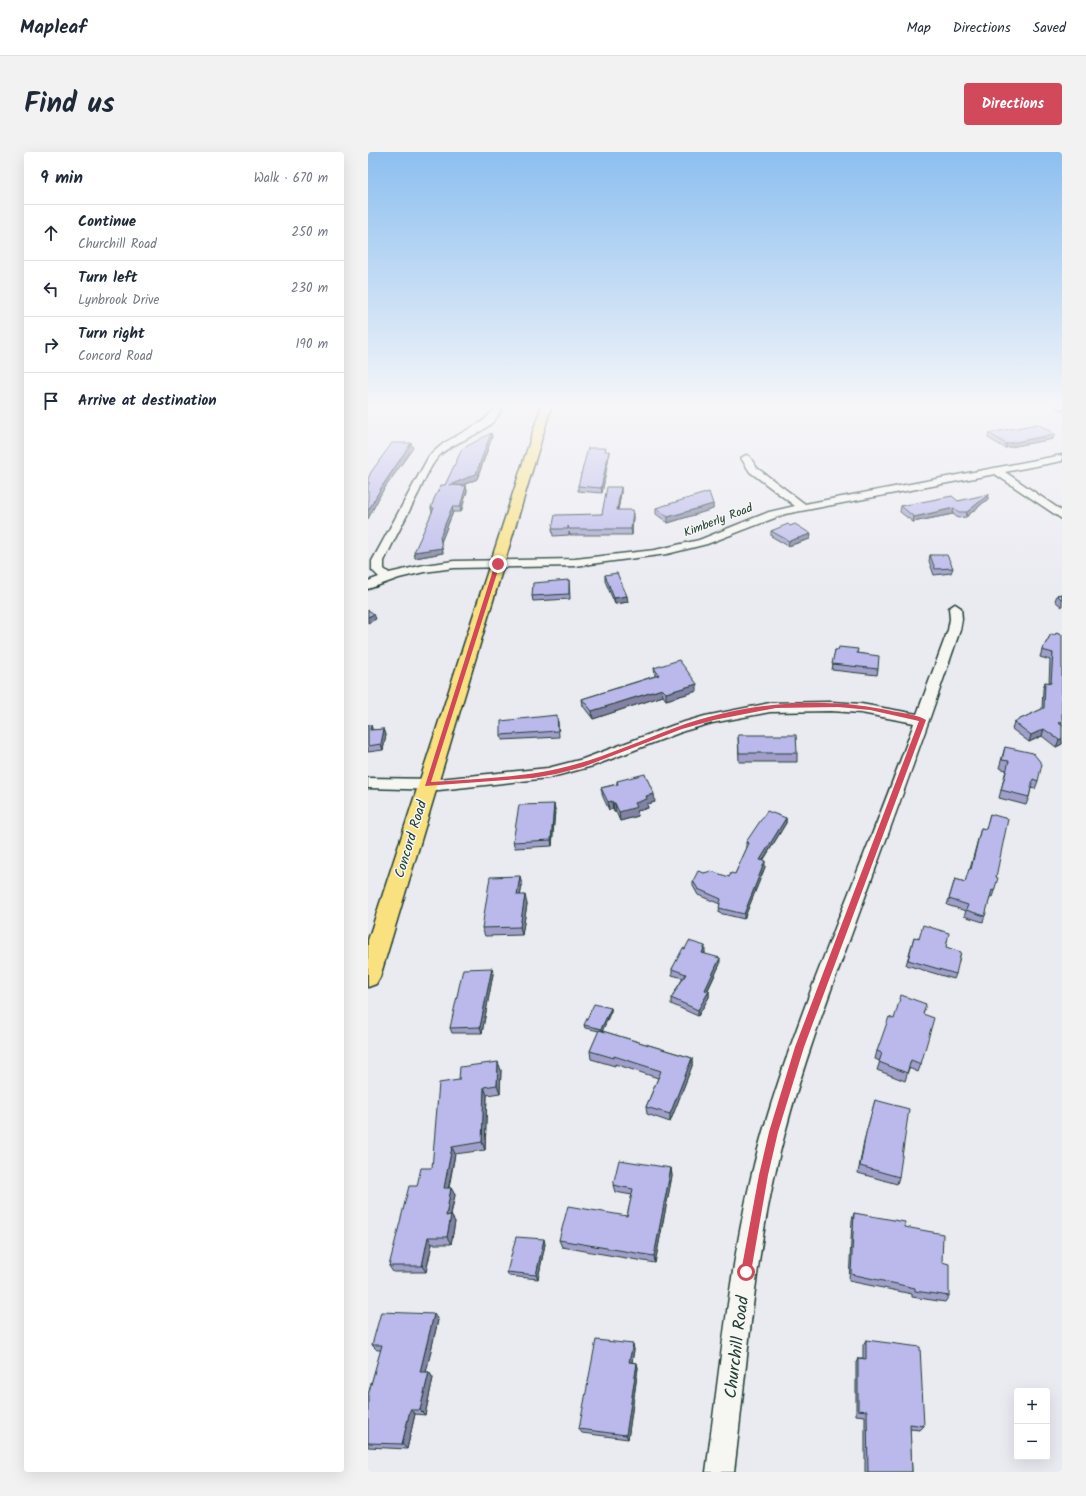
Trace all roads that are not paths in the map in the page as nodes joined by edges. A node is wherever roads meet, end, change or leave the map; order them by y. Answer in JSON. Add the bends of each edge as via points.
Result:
{"nodes":[{"id":1,"x":428,"y":466,"type":"edge"},
{"id":2,"x":528,"y":466,"type":"edge"},
{"id":3,"x":750,"y":466,"type":"edge"},
{"id":4,"x":1024,"y":466,"type":"edge"},
{"id":5,"x":997,"y":471,"type":"junction"},
{"id":6,"x":803,"y":507,"type":"junction"},
{"id":7,"x":1062,"y":516,"type":"edge"},
{"id":8,"x":498,"y":564,"type":"junction"},
{"id":9,"x":386,"y":577,"type":"junction"},
{"id":10,"x":368,"y":585,"type":"edge"},
{"id":11,"x":955,"y":608,"type":"dead end"},
{"id":12,"x":923,"y":720,"type":"junction"},
{"id":13,"x":368,"y":783,"type":"edge"},
{"id":14,"x":427,"y":785,"type":"junction"},
{"id":15,"x":368,"y":977,"type":"edge"},
{"id":16,"x":720,"y":1472,"type":"edge"}],
"edges":[{"from":1,"to":9,"type":"street","via":[[378,561],[378,570]]},
{"from":2,"to":8,"type":"main road","name":"Concord Road"},
{"from":3,"to":6,"type":"street"},
{"from":4,"to":5,"type":"street","name":"Kimberly Road"},
{"from":5,"to":6,"type":"street","name":"Kimberly Road"},
{"from":5,"to":7,"type":"street"},
{"from":6,"to":8,"type":"street","name":"Kimberly Road","via":[[752,521],[704,542],[657,553],[578,563]]},
{"from":8,"to":9,"type":"street","name":"Kimberly Road","via":[[425,568]]},
{"from":8,"to":14,"type":"main road","name":"Concord Road"},
{"from":9,"to":10,"type":"street","name":"Kimberly Road"},
{"from":11,"to":12,"type":"street","name":"Churchill Road","via":[[954,630]]},
{"from":12,"to":14,"type":"street","via":[[838,705],[776,706],[714,718],[680,728],[581,766],[556,772]]},
{"from":12,"to":16,"type":"street","name":"Churchill Road","via":[[800,1047],[774,1132],[746,1272]]},
{"from":13,"to":14,"type":"street"},
{"from":14,"to":15,"type":"main road","name":"Concord Road"}]}
